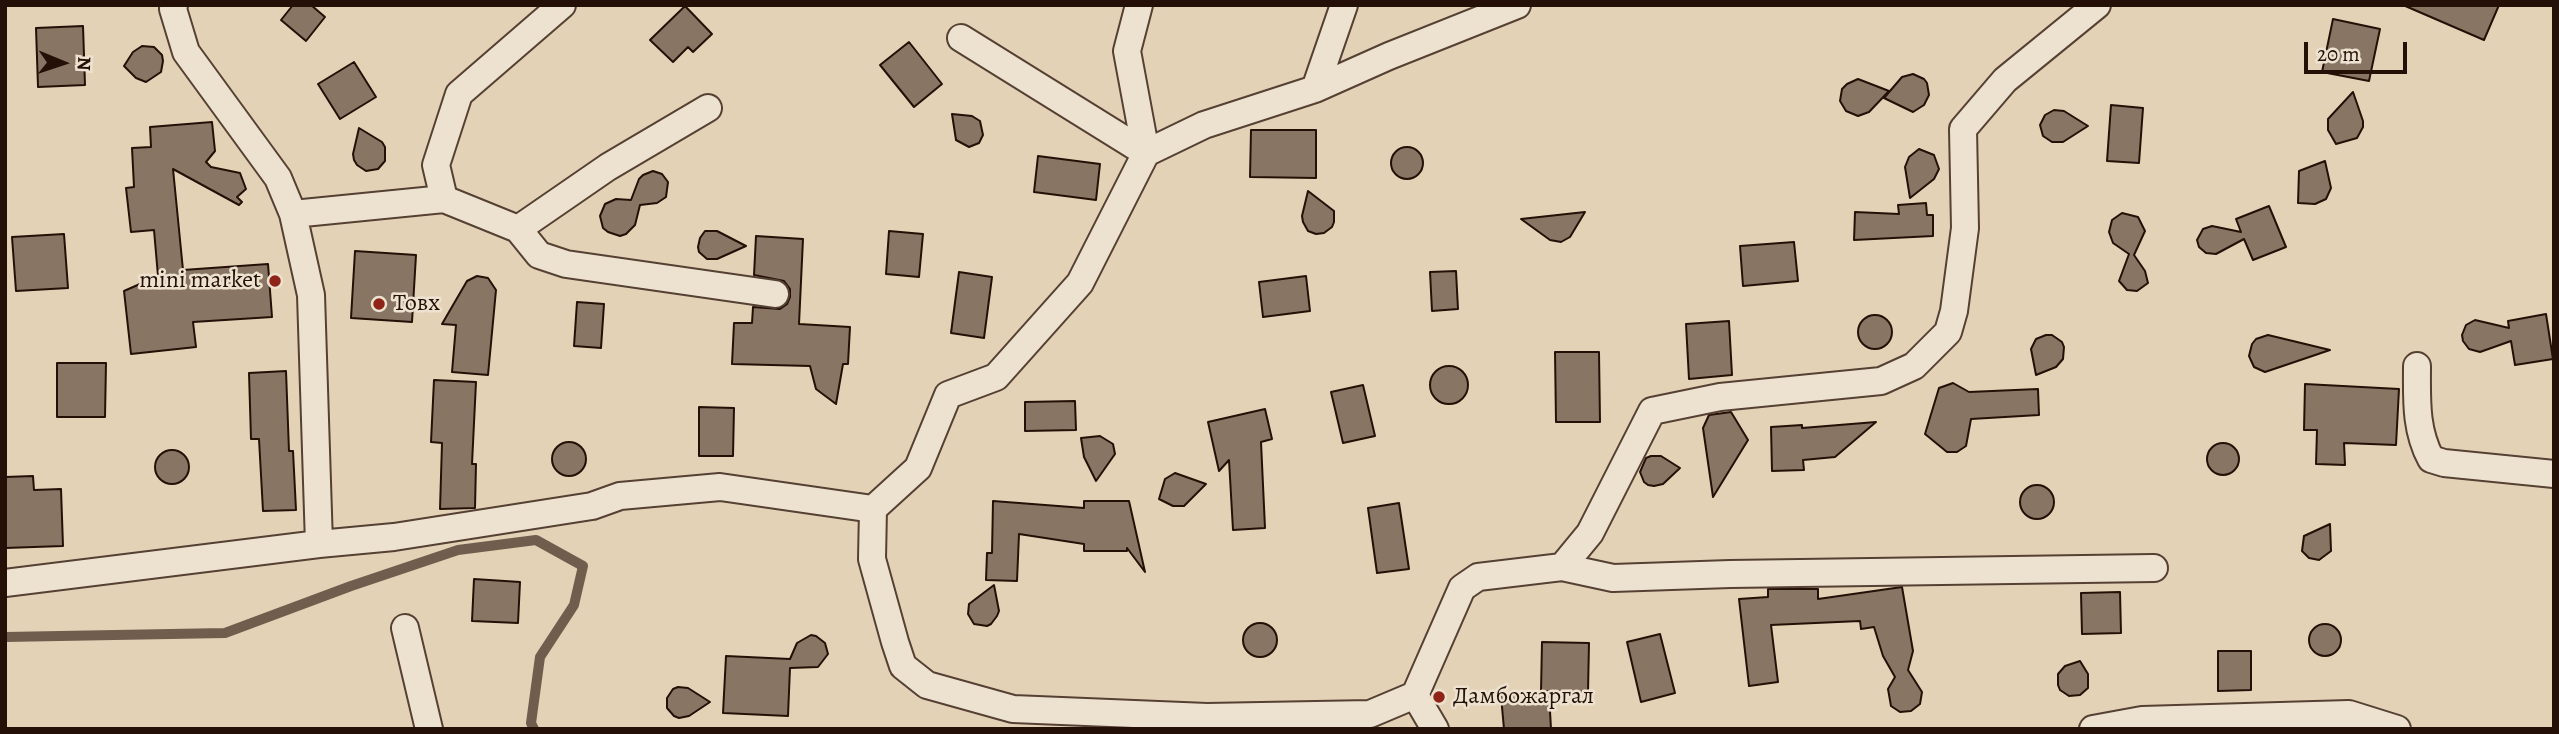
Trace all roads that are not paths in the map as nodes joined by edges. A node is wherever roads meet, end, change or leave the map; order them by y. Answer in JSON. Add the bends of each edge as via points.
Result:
{"nodes":[{"id":1,"x":174,"y":5,"type":"edge"},
{"id":2,"x":562,"y":5,"type":"edge"},
{"id":3,"x":1139,"y":5,"type":"edge"},
{"id":4,"x":1344,"y":5,"type":"edge"},
{"id":5,"x":1517,"y":5,"type":"edge"},
{"id":6,"x":2097,"y":5,"type":"edge"},
{"id":7,"x":961,"y":38,"type":"dead end"},
{"id":8,"x":1315,"y":89,"type":"junction"},
{"id":9,"x":708,"y":108,"type":"dead end"},
{"id":10,"x":1146,"y":153,"type":"junction"},
{"id":11,"x":444,"y":199,"type":"junction"},
{"id":12,"x":293,"y":214,"type":"junction"},
{"id":13,"x":518,"y":229,"type":"junction"},
{"id":14,"x":775,"y":294,"type":"dead end"},
{"id":15,"x":2417,"y":366,"type":"dead end"},
{"id":16,"x":2554,"y":474,"type":"edge"},
{"id":17,"x":873,"y":509,"type":"junction"},
{"id":18,"x":319,"y":544,"type":"junction"},
{"id":19,"x":1562,"y":567,"type":"junction"},
{"id":20,"x":2154,"y":568,"type":"dead end"},
{"id":21,"x":5,"y":583,"type":"edge"},
{"id":22,"x":405,"y":628,"type":"dead end"},
{"id":23,"x":1415,"y":695,"type":"junction"},
{"id":24,"x":429,"y":729,"type":"edge"},
{"id":25,"x":1435,"y":729,"type":"edge"},
{"id":26,"x":2093,"y":729,"type":"edge"},
{"id":27,"x":2397,"y":729,"type":"edge"}],
"edges":[{"from":1,"to":12,"type":"street","via":[[186,52],[278,178]]},
{"from":2,"to":11,"type":"street","via":[[459,94],[436,165]]},
{"from":3,"to":10,"type":"street","via":[[1127,51]]},
{"from":4,"to":8,"type":"street"},
{"from":5,"to":8,"type":"street"},
{"from":6,"to":19,"type":"street","via":[[2006,80],[1963,129],[1965,228],[1948,332],[1914,366],[1881,381],[1720,397],[1652,411],[1590,533]]},
{"from":7,"to":10,"type":"street"},
{"from":8,"to":10,"type":"street","via":[[1204,125]]},
{"from":9,"to":13,"type":"street","via":[[608,167]]},
{"from":10,"to":17,"type":"street","via":[[1080,283],[996,377],[948,395],[918,468]]},
{"from":11,"to":12,"type":"street"},
{"from":11,"to":13,"type":"street"},
{"from":12,"to":18,"type":"street","via":[[311,295]]},
{"from":13,"to":14,"type":"street","via":[[539,255],[566,264]]},
{"from":15,"to":16,"type":"street","via":[[2417,415],[2421,441],[2431,460]]},
{"from":17,"to":18,"type":"street","via":[[720,487],[620,496],[592,506]]},
{"from":17,"to":23,"type":"street","via":[[872,559],[895,642],[903,666],[927,685],[1013,709],[1207,717],[1370,714]]},
{"from":18,"to":21,"type":"street"},
{"from":19,"to":20,"type":"street","via":[[1613,578]]},
{"from":19,"to":23,"type":"street","via":[[1478,577],[1462,588]]},
{"from":22,"to":24,"type":"street"},
{"from":23,"to":25,"type":"street"},
{"from":26,"to":27,"type":"street","via":[[2143,720],[2349,714]]}]}
